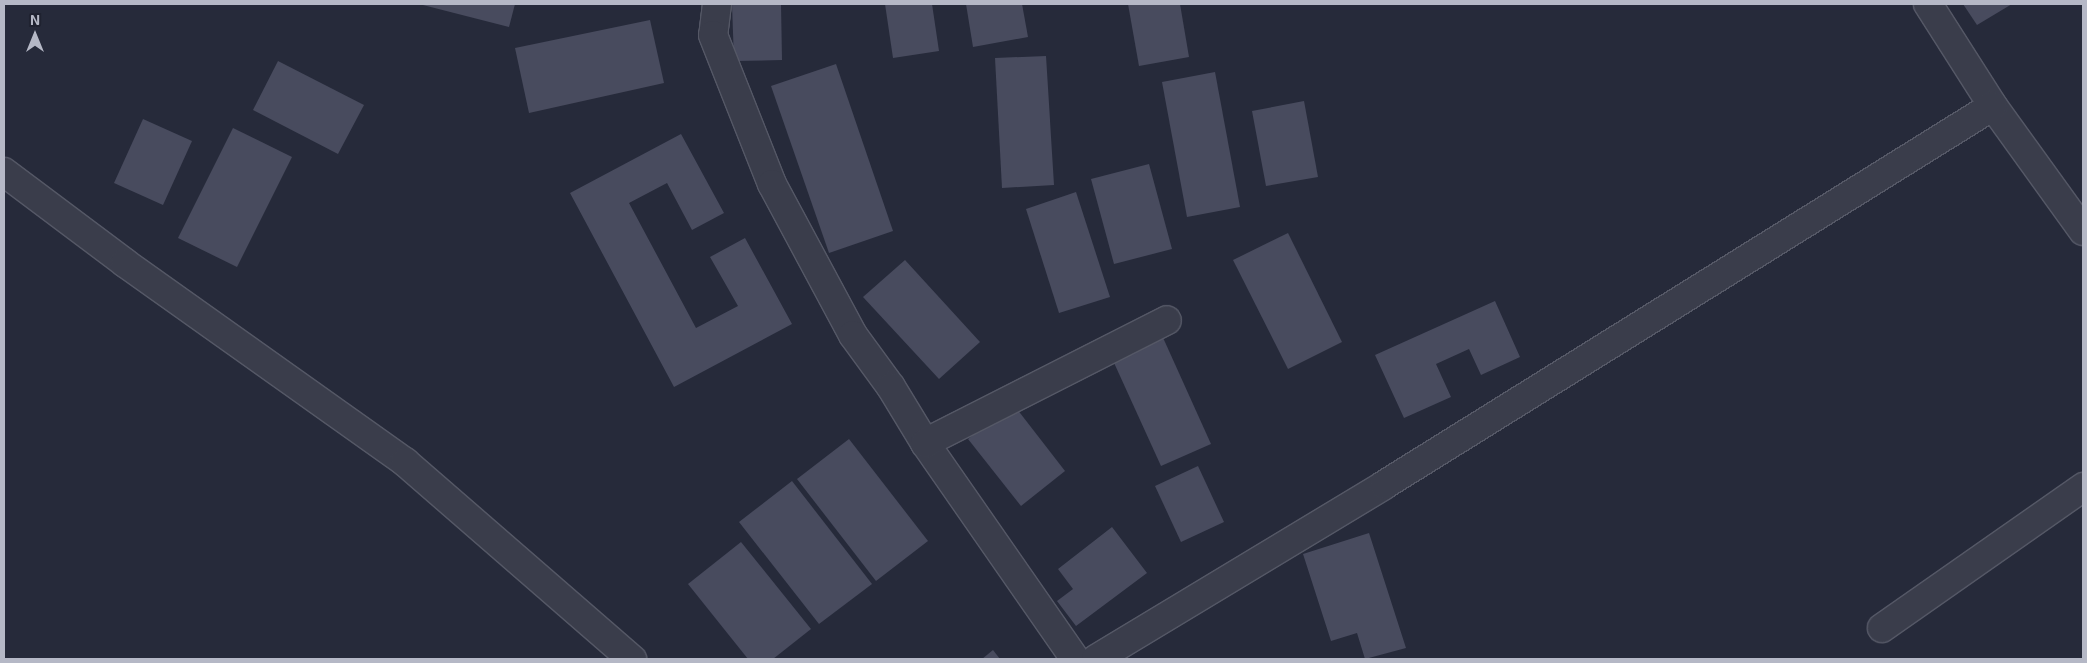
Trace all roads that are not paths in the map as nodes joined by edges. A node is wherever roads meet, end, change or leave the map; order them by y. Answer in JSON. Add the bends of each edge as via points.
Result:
{"nodes":[{"id":1,"x":717,"y":4,"type":"edge"},
{"id":2,"x":1928,"y":4,"type":"edge"},
{"id":3,"x":1993,"y":106,"type":"junction"},
{"id":4,"x":4,"y":172,"type":"edge"},
{"id":5,"x":2083,"y":231,"type":"edge"},
{"id":6,"x":1167,"y":320,"type":"dead end"},
{"id":7,"x":925,"y":443,"type":"junction"},
{"id":8,"x":2083,"y":487,"type":"edge"},
{"id":9,"x":1882,"y":628,"type":"dead end"},
{"id":10,"x":632,"y":659,"type":"edge"},
{"id":11,"x":1075,"y":659,"type":"edge"},
{"id":12,"x":1096,"y":659,"type":"edge"}],
"edges":[{"from":1,"to":7,"type":"street","via":[[713,35],[772,184],[853,335],[892,387]]},
{"from":2,"to":3,"type":"street"},
{"from":3,"to":5,"type":"street"},
{"from":3,"to":12,"type":"street","via":[[1384,485]]},
{"from":4,"to":10,"type":"street","via":[[125,263],[405,462]]},
{"from":6,"to":7,"type":"street"},
{"from":7,"to":11,"type":"street"},
{"from":8,"to":9,"type":"street"}]}
